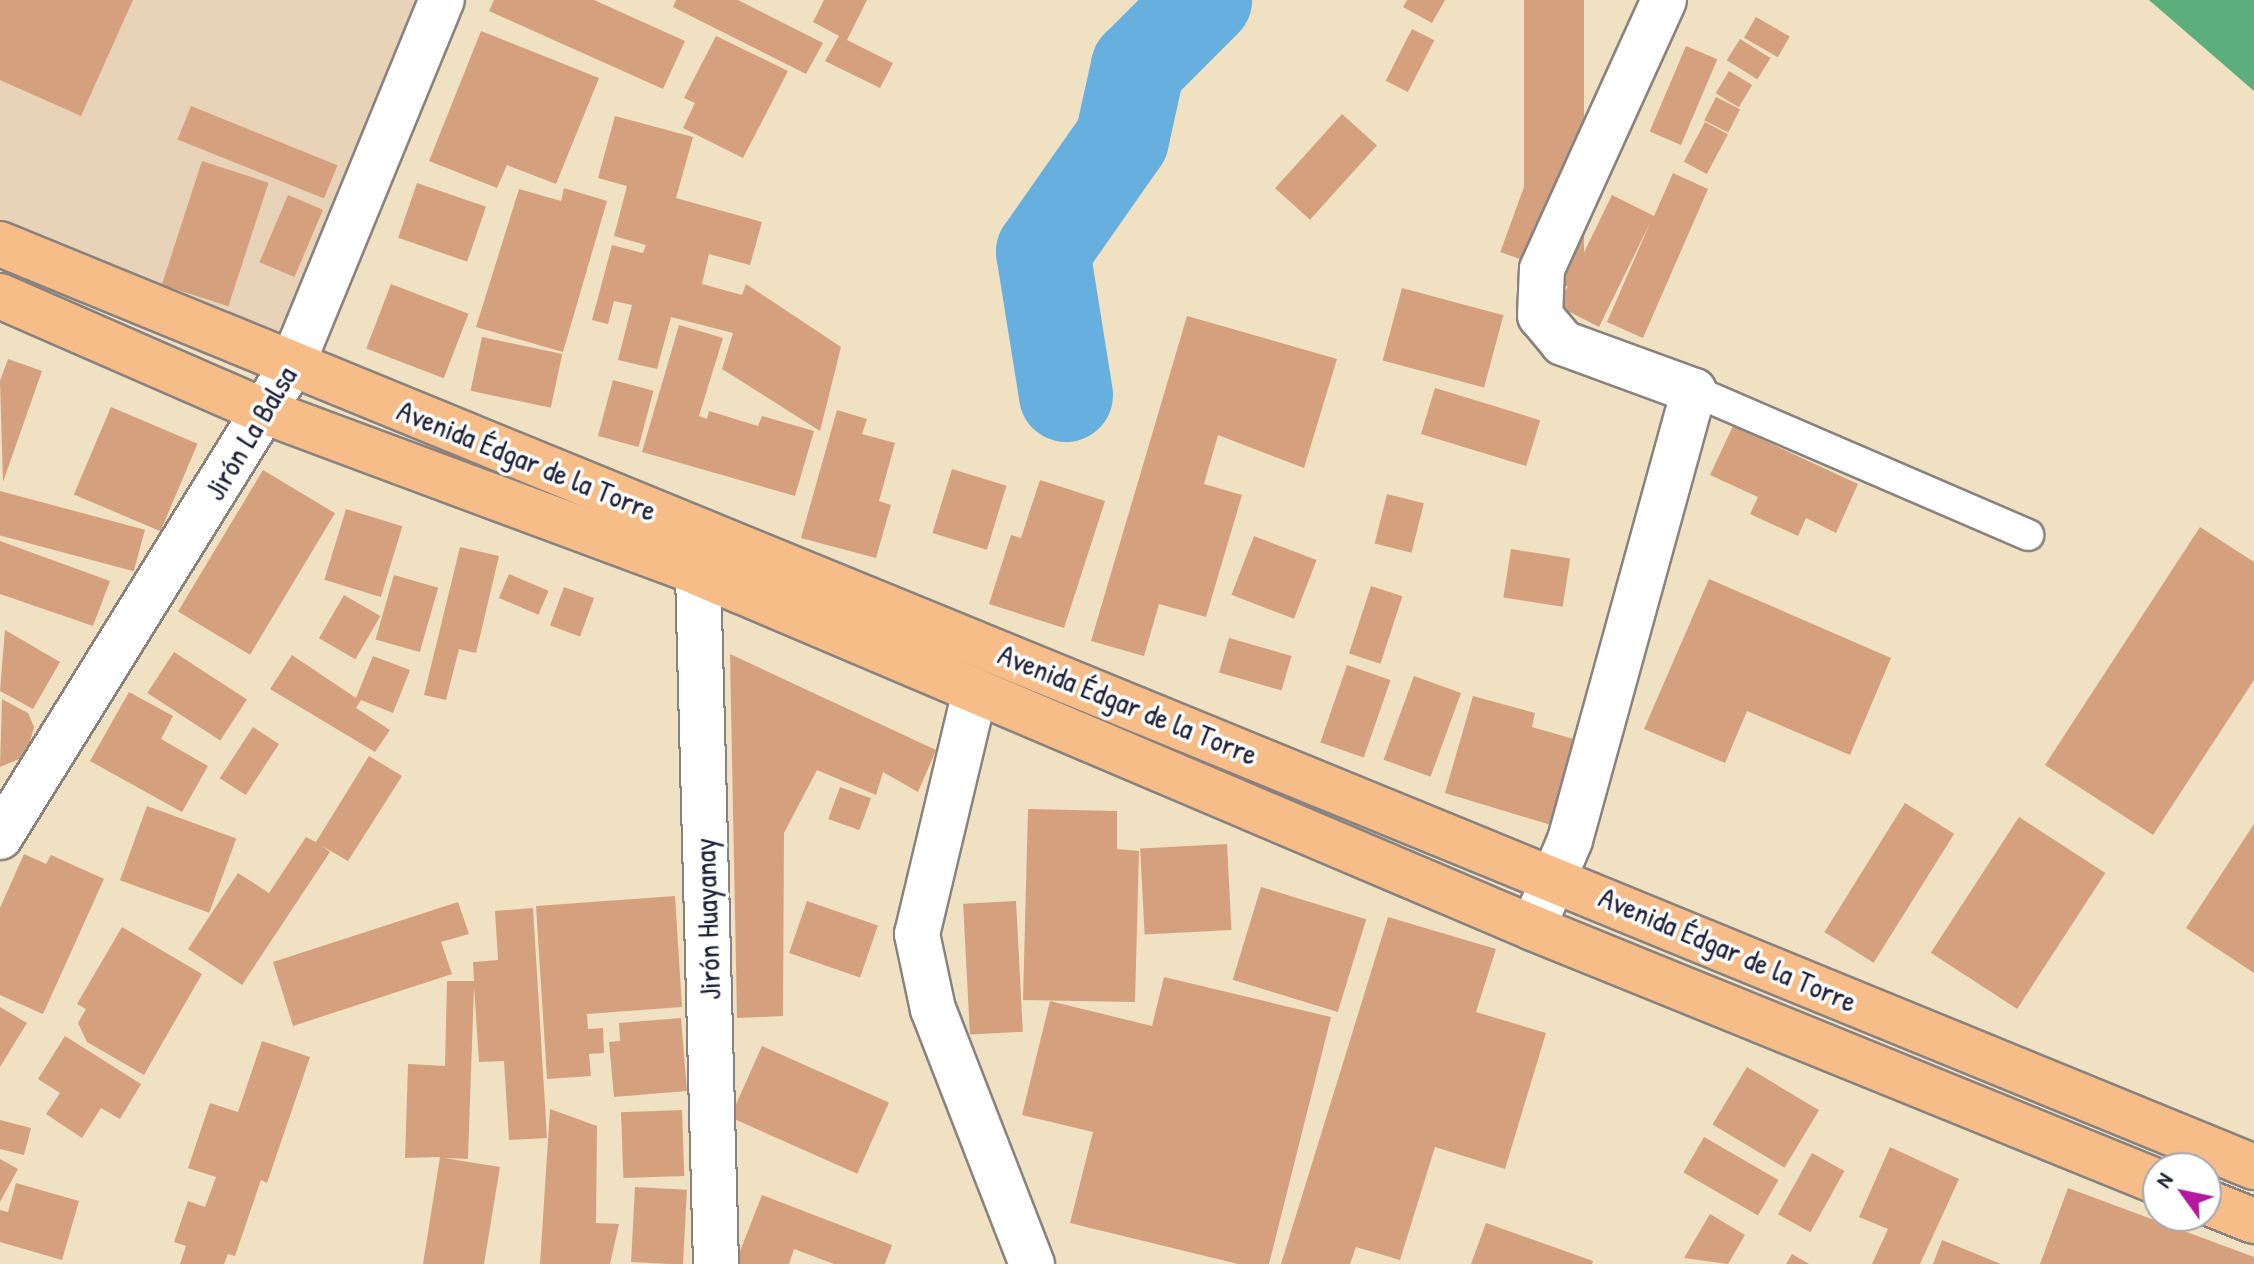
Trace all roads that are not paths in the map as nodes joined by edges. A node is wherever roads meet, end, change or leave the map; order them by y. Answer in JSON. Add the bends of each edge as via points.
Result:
{"nodes":[{"id":1,"x":442,"y":0,"type":"edge"},
{"id":2,"x":1664,"y":0,"type":"edge"},
{"id":3,"x":0,"y":244,"type":"edge"},
{"id":4,"x":0,"y":296,"type":"edge"},
{"id":5,"x":292,"y":365,"type":"junction"},
{"id":6,"x":1694,"y":391,"type":"junction"},
{"id":7,"x":266,"y":412,"type":"junction"},
{"id":8,"x":2028,"y":535,"type":"dead end"},
{"id":9,"x":698,"y":573,"type":"junction"},
{"id":10,"x":975,"y":691,"type":"junction"},
{"id":11,"x":3,"y":825,"type":"edge"},
{"id":12,"x":1556,"y":877,"type":"junction"},
{"id":13,"x":1533,"y":928,"type":"junction"},
{"id":14,"x":2254,"y":1167,"type":"edge"},
{"id":15,"x":2142,"y":1175,"type":"edge"},
{"id":16,"x":2222,"y":1208,"type":"edge"},
{"id":17,"x":2254,"y":1221,"type":"edge"},
{"id":18,"x":716,"y":1264,"type":"edge"},
{"id":19,"x":1032,"y":1264,"type":"edge"}],
"edges":[{"from":1,"to":5,"type":"street","name":"Jirón La Balsa"},
{"from":2,"to":6,"type":"street","via":[[1542,269],[1540,316],[1563,343]]},
{"from":3,"to":5,"type":"highway","name":"Avenida Édgar de la Torre"},
{"from":4,"to":7,"type":"highway","name":"Avenida Édgar de la Torre"},
{"from":5,"to":7,"type":"street","name":"Jirón La Balsa"},
{"from":5,"to":12,"type":"highway","name":"Avenida Édgar de la Torre"},
{"from":6,"to":8,"type":"lane"},
{"from":6,"to":12,"type":"street"},
{"from":7,"to":9,"type":"highway","name":"Avenida Édgar de la Torre"},
{"from":7,"to":11,"type":"street","name":"Jirón La Balsa"},
{"from":9,"to":10,"type":"highway","name":"Avenida Édgar de la Torre"},
{"from":9,"to":18,"type":"street","name":"Jirón Huayanay"},
{"from":10,"to":13,"type":"highway","name":"Avenida Édgar de la Torre"},
{"from":10,"to":19,"type":"street","via":[[917,934],[933,1009]]},
{"from":12,"to":13,"type":"street"},
{"from":12,"to":14,"type":"highway","name":"Avenida Édgar de la Torre"},
{"from":13,"to":15,"type":"highway","name":"Avenida Édgar de la Torre"},
{"from":16,"to":17,"type":"highway"}]}
